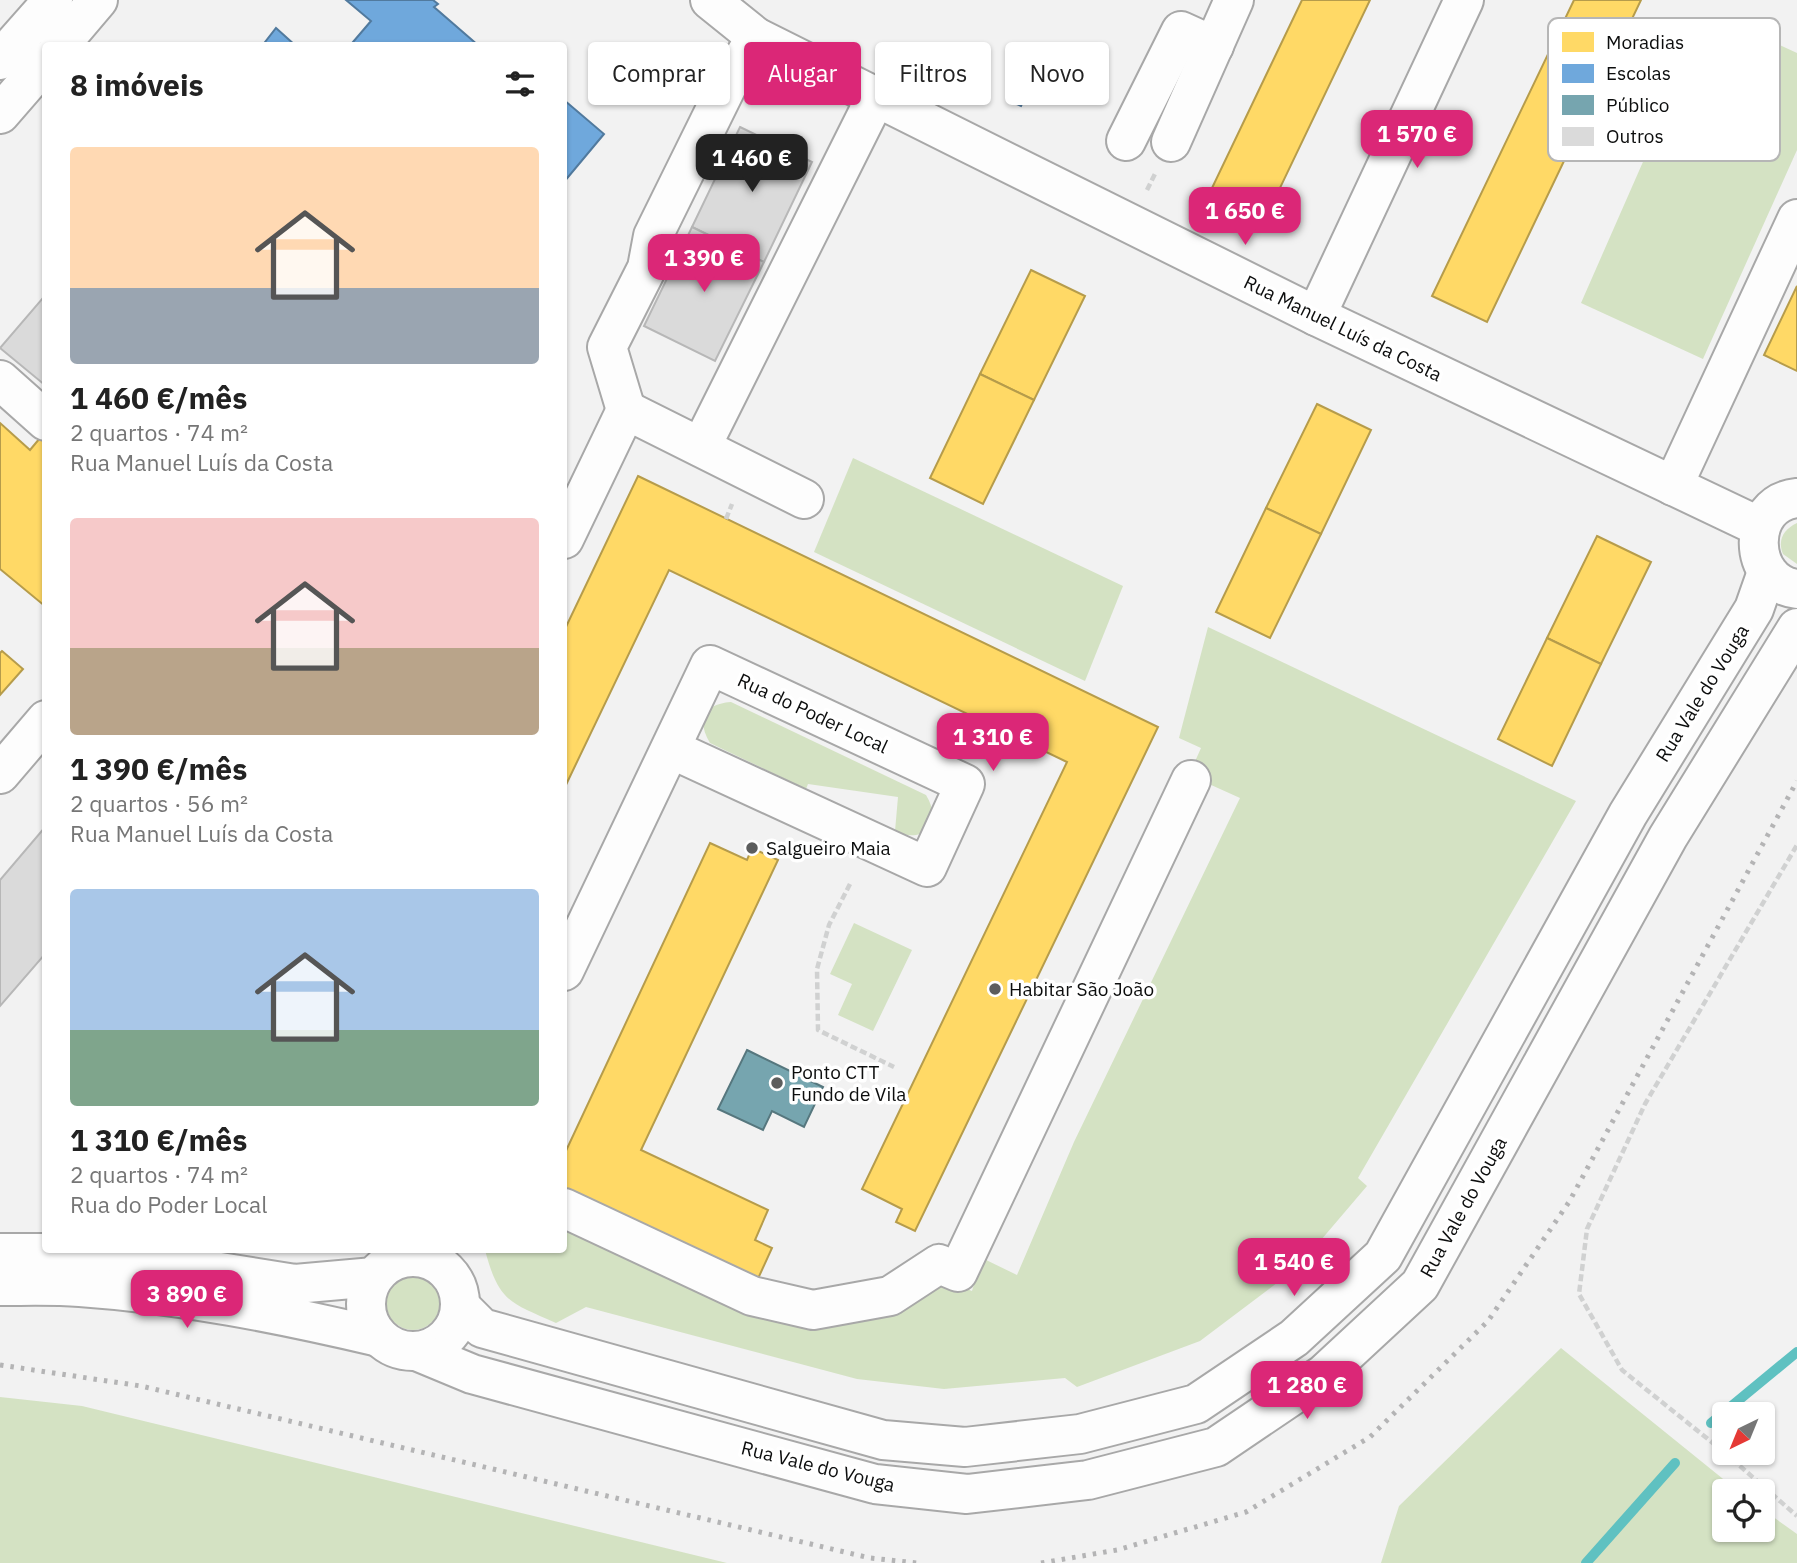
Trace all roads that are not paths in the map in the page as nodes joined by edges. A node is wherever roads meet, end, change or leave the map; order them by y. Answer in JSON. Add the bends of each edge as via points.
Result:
{"nodes":[{"id":1,"x":53,"y":0,"type":"edge"},
{"id":2,"x":98,"y":0,"type":"edge"},
{"id":3,"x":710,"y":0,"type":"edge"},
{"id":4,"x":1234,"y":0,"type":"edge"},
{"id":5,"x":1464,"y":0,"type":"edge"},
{"id":6,"x":756,"y":37,"type":"junction"},
{"id":7,"x":62,"y":42,"type":"edge"},
{"id":8,"x":1214,"y":46,"type":"junction"},
{"id":9,"x":0,"y":60,"type":"edge"},
{"id":10,"x":42,"y":66,"type":"edge"},
{"id":11,"x":875,"y":96,"type":"edge"},
{"id":12,"x":875,"y":99,"type":"edge"},
{"id":13,"x":892,"y":105,"type":"edge"},
{"id":14,"x":0,"y":114,"type":"edge"},
{"id":15,"x":1126,"y":141,"type":"dead end"},
{"id":16,"x":1171,"y":142,"type":"dead end"},
{"id":17,"x":1797,"y":219,"type":"edge"},
{"id":18,"x":1317,"y":316,"type":"junction"},
{"id":19,"x":0,"y":380,"type":"edge"},
{"id":20,"x":626,"y":410,"type":"junction"},
{"id":21,"x":42,"y":417,"type":"edge"},
{"id":22,"x":701,"y":447,"type":"junction"},
{"id":23,"x":1673,"y":486,"type":"junction"},
{"id":24,"x":1797,"y":498,"type":"edge"},
{"id":25,"x":804,"y":499,"type":"dead end"},
{"id":26,"x":1760,"y":527,"type":"junction"},
{"id":27,"x":567,"y":533,"type":"edge"},
{"id":28,"x":1782,"y":580,"type":"edge"},
{"id":29,"x":1797,"y":628,"type":"edge"},
{"id":30,"x":42,"y":725,"type":"edge"},
{"id":31,"x":671,"y":749,"type":"junction"},
{"id":32,"x":0,"y":774,"type":"edge"},
{"id":33,"x":1191,"y":780,"type":"dead end"},
{"id":34,"x":567,"y":965,"type":"edge"},
{"id":35,"x":567,"y":1209,"type":"edge"},
{"id":36,"x":42,"y":1252,"type":"edge"},
{"id":37,"x":0,"y":1253,"type":"edge"},
{"id":38,"x":97,"y":1253,"type":"edge"},
{"id":39,"x":281,"y":1253,"type":"edge"},
{"id":40,"x":430,"y":1254,"type":"edge"},
{"id":41,"x":374,"y":1277,"type":"junction"},
{"id":42,"x":295,"y":1283,"type":"junction"},
{"id":43,"x":0,"y":1286,"type":"edge"},
{"id":44,"x":461,"y":1307,"type":"junction"},
{"id":45,"x":379,"y":1337,"type":"junction"},
{"id":46,"x":419,"y":1352,"type":"junction"}],
"edges":[{"from":1,"to":9,"type":"street"},
{"from":2,"to":7,"type":"street"},
{"from":3,"to":6,"type":"street","name":"Rua Manuel Luís da Costa"},
{"from":4,"to":8,"type":"street"},
{"from":5,"to":18,"type":"street"},
{"from":6,"to":11,"type":"street","name":"Rua Manuel Luís da Costa"},
{"from":6,"to":20,"type":"street","via":[[653,236],[647,268],[607,347]]},
{"from":8,"to":15,"type":"street","via":[[1181,30]]},
{"from":8,"to":16,"type":"street"},
{"from":10,"to":14,"type":"street"},
{"from":12,"to":22,"type":"street"},
{"from":13,"to":18,"type":"street","name":"Rua Manuel Luís da Costa"},
{"from":17,"to":23,"type":"street"},
{"from":18,"to":23,"type":"street","name":"Rua Manuel Luís da Costa"},
{"from":19,"to":21,"type":"street"},
{"from":20,"to":22,"type":"street"},
{"from":20,"to":27,"type":"street"},
{"from":22,"to":25,"type":"street"},
{"from":23,"to":26,"type":"street","name":"Rua Manuel Luís da Costa"},
{"from":24,"to":26,"type":"street","via":[[1778,505]]},
{"from":26,"to":28,"type":"street","name":"Rua Vale do Vouga","via":[[1760,558]]},
{"from":28,"to":44,"type":"street","name":"Rua Vale do Vouga","via":[[1754,608],[1628,814],[1383,1256],[1294,1338],[1196,1404],[1080,1434],[965,1447],[883,1440],[482,1328]]},
{"from":29,"to":46,"type":"street","name":"Rua Vale do Vouga","via":[[1668,837],[1420,1285],[1324,1374],[1216,1447],[1088,1480],[967,1494],[875,1484],[472,1374]]},
{"from":30,"to":32,"type":"street"},
{"from":31,"to":31,"type":"street","name":"Rua do Poder Local","via":[[927,867],[965,784],[710,665]]},
{"from":31,"to":34,"type":"street","name":"Rua do Poder Local"},
{"from":33,"to":35,"type":"street","via":[[958,1272],[939,1264],[890,1296],[813,1310],[751,1296]]},
{"from":36,"to":37,"type":"street"},
{"from":38,"to":42,"type":"street"},
{"from":39,"to":42,"type":"street"},
{"from":40,"to":41,"type":"street","via":[[393,1261]]},
{"from":40,"to":44,"type":"street","via":[[449,1273]]},
{"from":41,"to":42,"type":"street"},
{"from":41,"to":45,"type":"street","via":[[366,1312]]},
{"from":43,"to":45,"type":"street","name":"Rua Vale do Vouga","via":[[134,1292],[292,1317]]},
{"from":44,"to":46,"type":"street","via":[[445,1340]]},
{"from":45,"to":46,"type":"street","name":"Rua Vale do Vouga","via":[[390,1346]]}]}
